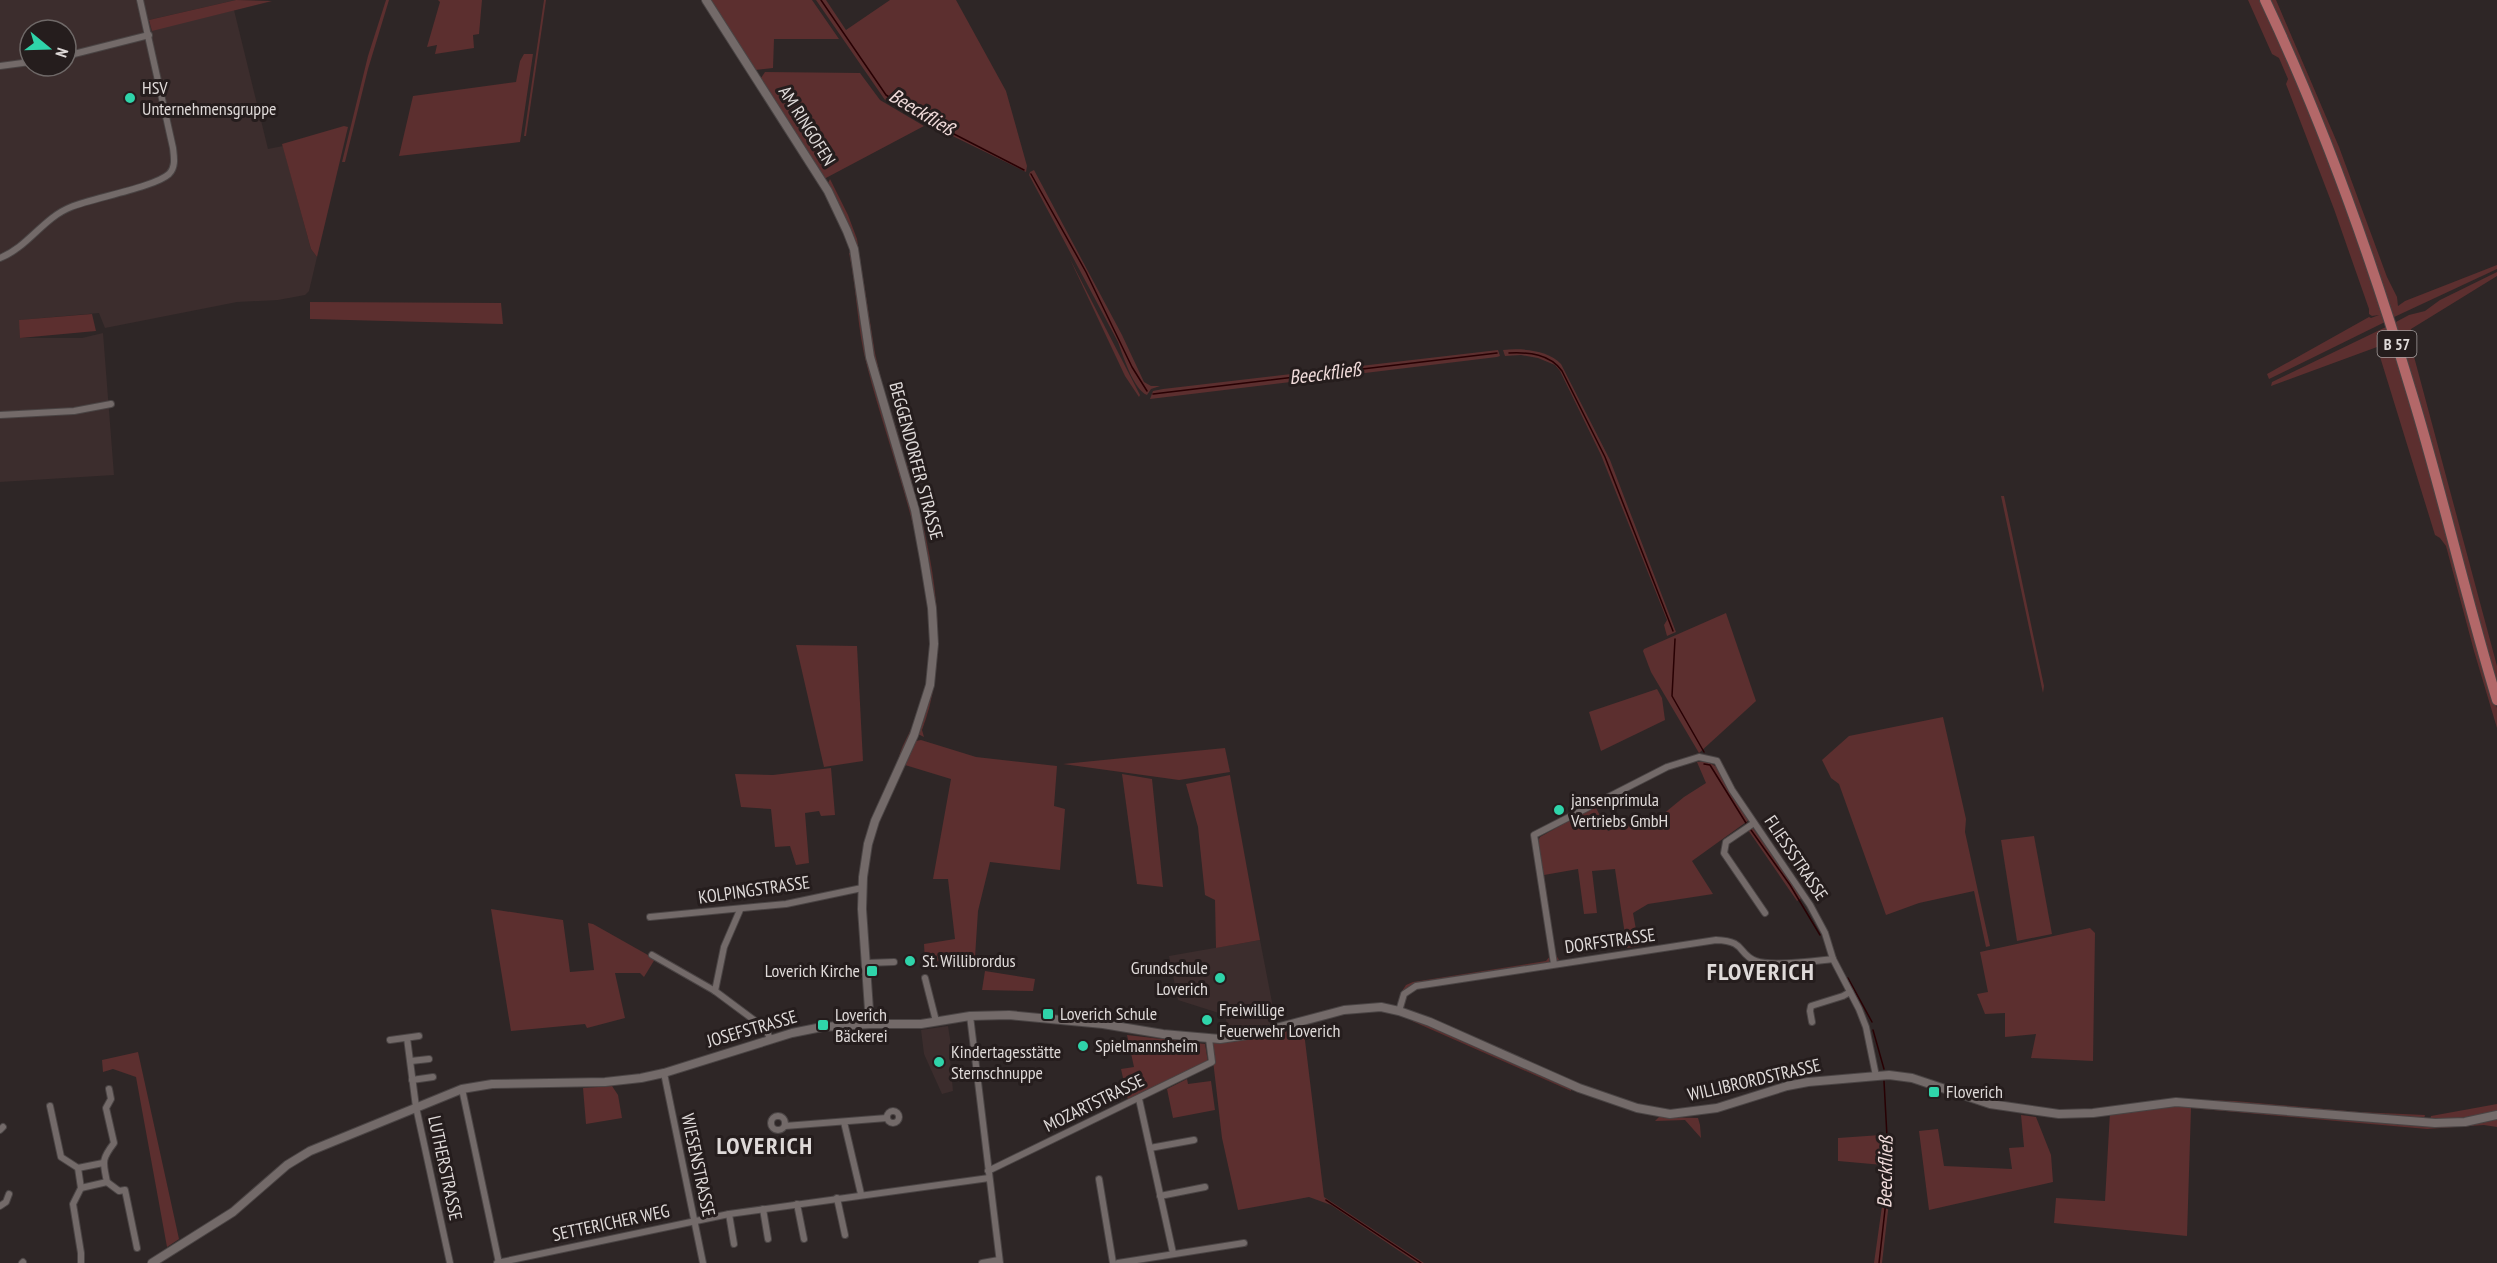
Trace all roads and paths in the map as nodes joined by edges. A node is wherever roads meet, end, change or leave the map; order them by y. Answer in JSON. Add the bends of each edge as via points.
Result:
{"nodes":[{"id":1,"x":141,"y":0,"type":"edge"},
{"id":2,"x":706,"y":0,"type":"edge"},
{"id":3,"x":2265,"y":0,"type":"edge"},
{"id":4,"x":149,"y":35,"type":"junction"},
{"id":5,"x":78,"y":53,"type":"edge"},
{"id":6,"x":18,"y":64,"type":"edge"},
{"id":7,"x":0,"y":66,"type":"edge"},
{"id":8,"x":0,"y":258,"type":"edge"},
{"id":9,"x":859,"y":279,"type":"joint"},
{"id":10,"x":111,"y":404,"type":"dead end"},
{"id":11,"x":0,"y":415,"type":"edge"},
{"id":12,"x":2497,"y":700,"type":"edge"},
{"id":13,"x":1754,"y":823,"type":"junction"},
{"id":14,"x":862,"y":888,"type":"junction"},
{"id":15,"x":740,"y":910,"type":"junction"},
{"id":16,"x":1765,"y":913,"type":"dead end"},
{"id":17,"x":650,"y":917,"type":"dead end"},
{"id":18,"x":652,"y":955,"type":"dead end"},
{"id":19,"x":1833,"y":959,"type":"junction"},
{"id":20,"x":894,"y":962,"type":"dead end"},
{"id":21,"x":867,"y":963,"type":"junction"},
{"id":22,"x":1554,"y":964,"type":"junction"},
{"id":23,"x":924,"y":978,"type":"dead end"},
{"id":24,"x":715,"y":991,"type":"junction"},
{"id":25,"x":1850,"y":992,"type":"junction"},
{"id":26,"x":1399,"y":1011,"type":"junction"},
{"id":27,"x":970,"y":1016,"type":"junction"},
{"id":28,"x":936,"y":1021,"type":"junction"},
{"id":29,"x":1812,"y":1022,"type":"dead end"},
{"id":30,"x":870,"y":1024,"type":"junction"},
{"id":31,"x":1279,"y":1027,"type":"joint"},
{"id":32,"x":419,"y":1036,"type":"dead end"},
{"id":33,"x":407,"y":1038,"type":"junction"},
{"id":34,"x":770,"y":1039,"type":"junction"},
{"id":35,"x":1209,"y":1039,"type":"junction"},
{"id":36,"x":390,"y":1040,"type":"dead end"},
{"id":37,"x":429,"y":1059,"type":"dead end"},
{"id":38,"x":411,"y":1061,"type":"junction"},
{"id":39,"x":664,"y":1073,"type":"junction"},
{"id":40,"x":1876,"y":1076,"type":"junction"},
{"id":41,"x":433,"y":1077,"type":"dead end"},
{"id":42,"x":412,"y":1080,"type":"junction"},
{"id":43,"x":109,"y":1089,"type":"dead end"},
{"id":44,"x":462,"y":1089,"type":"junction"},
{"id":45,"x":1139,"y":1099,"type":"junction"},
{"id":46,"x":50,"y":1106,"type":"dead end"},
{"id":47,"x":416,"y":1107,"type":"junction"},
{"id":48,"x":2497,"y":1114,"type":"edge"},
{"id":49,"x":886,"y":1118,"type":"dead end"},
{"id":50,"x":844,"y":1122,"type":"junction"},
{"id":51,"x":785,"y":1126,"type":"dead end"},
{"id":52,"x":1194,"y":1140,"type":"dead end"},
{"id":53,"x":1150,"y":1148,"type":"junction"},
{"id":54,"x":103,"y":1163,"type":"junction"},
{"id":55,"x":78,"y":1168,"type":"junction"},
{"id":56,"x":988,"y":1174,"type":"junction"},
{"id":57,"x":1099,"y":1179,"type":"dead end"},
{"id":58,"x":107,"y":1182,"type":"junction"},
{"id":59,"x":1205,"y":1187,"type":"dead end"},
{"id":60,"x":81,"y":1188,"type":"junction"},
{"id":61,"x":9,"y":1194,"type":"dead end"},
{"id":62,"x":861,"y":1194,"type":"junction"},
{"id":63,"x":1160,"y":1196,"type":"junction"},
{"id":64,"x":837,"y":1198,"type":"junction"},
{"id":65,"x":797,"y":1204,"type":"junction"},
{"id":66,"x":0,"y":1206,"type":"edge"},
{"id":67,"x":763,"y":1209,"type":"junction"},
{"id":68,"x":729,"y":1214,"type":"junction"},
{"id":69,"x":694,"y":1220,"type":"junction"},
{"id":70,"x":845,"y":1236,"type":"dead end"},
{"id":71,"x":768,"y":1239,"type":"dead end"},
{"id":72,"x":804,"y":1239,"type":"dead end"},
{"id":73,"x":1244,"y":1243,"type":"dead end"},
{"id":74,"x":734,"y":1244,"type":"dead end"},
{"id":75,"x":137,"y":1248,"type":"dead end"},
{"id":76,"x":1173,"y":1253,"type":"junction"},
{"id":77,"x":1000,"y":1261,"type":"edge"},
{"id":78,"x":81,"y":1263,"type":"edge"},
{"id":79,"x":152,"y":1263,"type":"edge"},
{"id":80,"x":450,"y":1263,"type":"edge"},
{"id":81,"x":498,"y":1263,"type":"edge"},
{"id":82,"x":703,"y":1263,"type":"edge"},
{"id":83,"x":982,"y":1263,"type":"edge"},
{"id":84,"x":1116,"y":1263,"type":"edge"}],
"edges":[{"from":1,"to":4,"type":"street"},
{"from":2,"to":9,"type":"street","name":"AM RINGOFEN","via":[[838,208],[854,249]]},
{"from":3,"to":12,"type":"main road","number":"B 57","via":[[2323,133],[2384,303]]},
{"from":4,"to":5,"type":"street"},
{"from":4,"to":8,"type":"street","via":[[173,148],[175,163],[170,174],[156,182],[70,207]]},
{"from":6,"to":7,"type":"street"},
{"from":9,"to":14,"type":"street","name":"BEGGENDORFER STRASSE","via":[[870,357],[920,534],[934,644],[926,703],[875,821]]},
{"from":10,"to":11,"type":"street","via":[[74,411]]},
{"from":13,"to":16,"type":"street","via":[[1726,842],[1724,853]]},
{"from":13,"to":19,"type":"street","name":"FLIESSSTRASSE","via":[[1810,905]]},
{"from":13,"to":22,"type":"street","name":"FLIESSSTRASSE","via":[[1717,761],[1700,757],[1667,767],[1534,835]]},
{"from":14,"to":15,"type":"street","name":"KOLPINGSTRASSE"},
{"from":14,"to":21,"type":"street","name":"BEGGENDORFER STRASSE"},
{"from":15,"to":17,"type":"street","name":"KOLPINGSTRASSE"},
{"from":15,"to":24,"type":"street","via":[[724,947]]},
{"from":18,"to":24,"type":"street"},
{"from":19,"to":22,"type":"street","name":"DORFSTRASSE","via":[[1760,962],[1749,957],[1738,944],[1716,940]]},
{"from":19,"to":25,"type":"street","name":"FLIESSSTRASSE"},
{"from":20,"to":21,"type":"street"},
{"from":21,"to":30,"type":"street","name":"BEGGENDORFER STRASSE"},
{"from":22,"to":26,"type":"street","name":"DORFSTRASSE","via":[[1416,986],[1404,994]]},
{"from":23,"to":28,"type":"street"},
{"from":24,"to":34,"type":"street","via":[[766,1029]]},
{"from":25,"to":29,"type":"street","via":[[1811,1006]]},
{"from":25,"to":40,"type":"street","name":"FLIESSSTRASSE","via":[[1866,1027]]},
{"from":26,"to":31,"type":"street","name":"WILLIBRORDSTRASSE","via":[[1359,1008]]},
{"from":26,"to":40,"type":"street","name":"WILLIBRORDSTRASSE","via":[[1579,1088],[1637,1108],[1670,1114],[1718,1108],[1808,1082]]},
{"from":27,"to":28,"type":"street","name":"JOSEFSTRASSE"},
{"from":27,"to":35,"type":"street","name":"JOSEFSTRASSE","via":[[1030,1016]]},
{"from":27,"to":56,"type":"street"},
{"from":28,"to":30,"type":"street","name":"JOSEFSTRASSE"},
{"from":30,"to":34,"type":"street","name":"JOSEFSTRASSE","via":[[822,1027]]},
{"from":31,"to":35,"type":"street","name":"JOSEFSTRASSE","via":[[1237,1038]]},
{"from":32,"to":33,"type":"street"},
{"from":33,"to":36,"type":"street"},
{"from":33,"to":38,"type":"street","name":"LUTHERSTRASSE"},
{"from":34,"to":39,"type":"street","name":"JOSEFSTRASSE"},
{"from":35,"to":45,"type":"street","name":"MOZARTSTRASSE","via":[[1212,1062]]},
{"from":37,"to":38,"type":"street"},
{"from":38,"to":42,"type":"street","name":"LUTHERSTRASSE"},
{"from":39,"to":44,"type":"street","name":"JOSEFSTRASSE","via":[[621,1081],[492,1084]]},
{"from":39,"to":69,"type":"street","name":"WIESENSTRASSE"},
{"from":40,"to":48,"type":"street","name":"WILLIBRORDSTRASSE","via":[[1912,1078],[1990,1104],[2040,1112],[2081,1114],[2176,1102],[2435,1123],[2465,1122]]},
{"from":41,"to":42,"type":"street"},
{"from":42,"to":47,"type":"street","name":"LUTHERSTRASSE"},
{"from":43,"to":54,"type":"street","via":[[111,1099],[106,1108],[114,1143]]},
{"from":44,"to":47,"type":"street","name":"JOSEFSTRASSE"},
{"from":44,"to":81,"type":"street","name":"SETTERICHER WEG"},
{"from":45,"to":53,"type":"street"},
{"from":45,"to":56,"type":"street","name":"MOZARTSTRASSE"},
{"from":46,"to":55,"type":"street","via":[[61,1156]]},
{"from":47,"to":79,"type":"street","name":"JOSEFSTRASSE","via":[[295,1160],[233,1212]]},
{"from":47,"to":80,"type":"street","name":"LUTHERSTRASSE"},
{"from":49,"to":50,"type":"street"},
{"from":50,"to":51,"type":"street"},
{"from":50,"to":62,"type":"street"},
{"from":52,"to":53,"type":"street"},
{"from":53,"to":63,"type":"street"},
{"from":54,"to":55,"type":"street"},
{"from":54,"to":58,"type":"street"},
{"from":55,"to":60,"type":"street"},
{"from":56,"to":62,"type":"street","name":"SETTERICHER WEG"},
{"from":56,"to":77,"type":"street"},
{"from":57,"to":84,"type":"street"},
{"from":58,"to":60,"type":"street"},
{"from":58,"to":75,"type":"street","via":[[119,1191],[125,1190]]},
{"from":59,"to":63,"type":"street"},
{"from":60,"to":78,"type":"street","via":[[72,1204]]},
{"from":61,"to":66,"type":"street"},
{"from":62,"to":64,"type":"street","name":"SETTERICHER WEG"},
{"from":63,"to":76,"type":"street"},
{"from":64,"to":65,"type":"street","name":"SETTERICHER WEG"},
{"from":64,"to":70,"type":"street"},
{"from":65,"to":67,"type":"street","name":"SETTERICHER WEG"},
{"from":65,"to":72,"type":"street"},
{"from":67,"to":68,"type":"street","name":"SETTERICHER WEG"},
{"from":67,"to":71,"type":"street"},
{"from":68,"to":69,"type":"street","name":"SETTERICHER WEG"},
{"from":68,"to":74,"type":"street"},
{"from":69,"to":81,"type":"street","name":"SETTERICHER WEG"},
{"from":69,"to":82,"type":"street","name":"WIESENSTRASSE"},
{"from":73,"to":76,"type":"street"},
{"from":76,"to":84,"type":"street"},
{"from":77,"to":83,"type":"street"}]}
